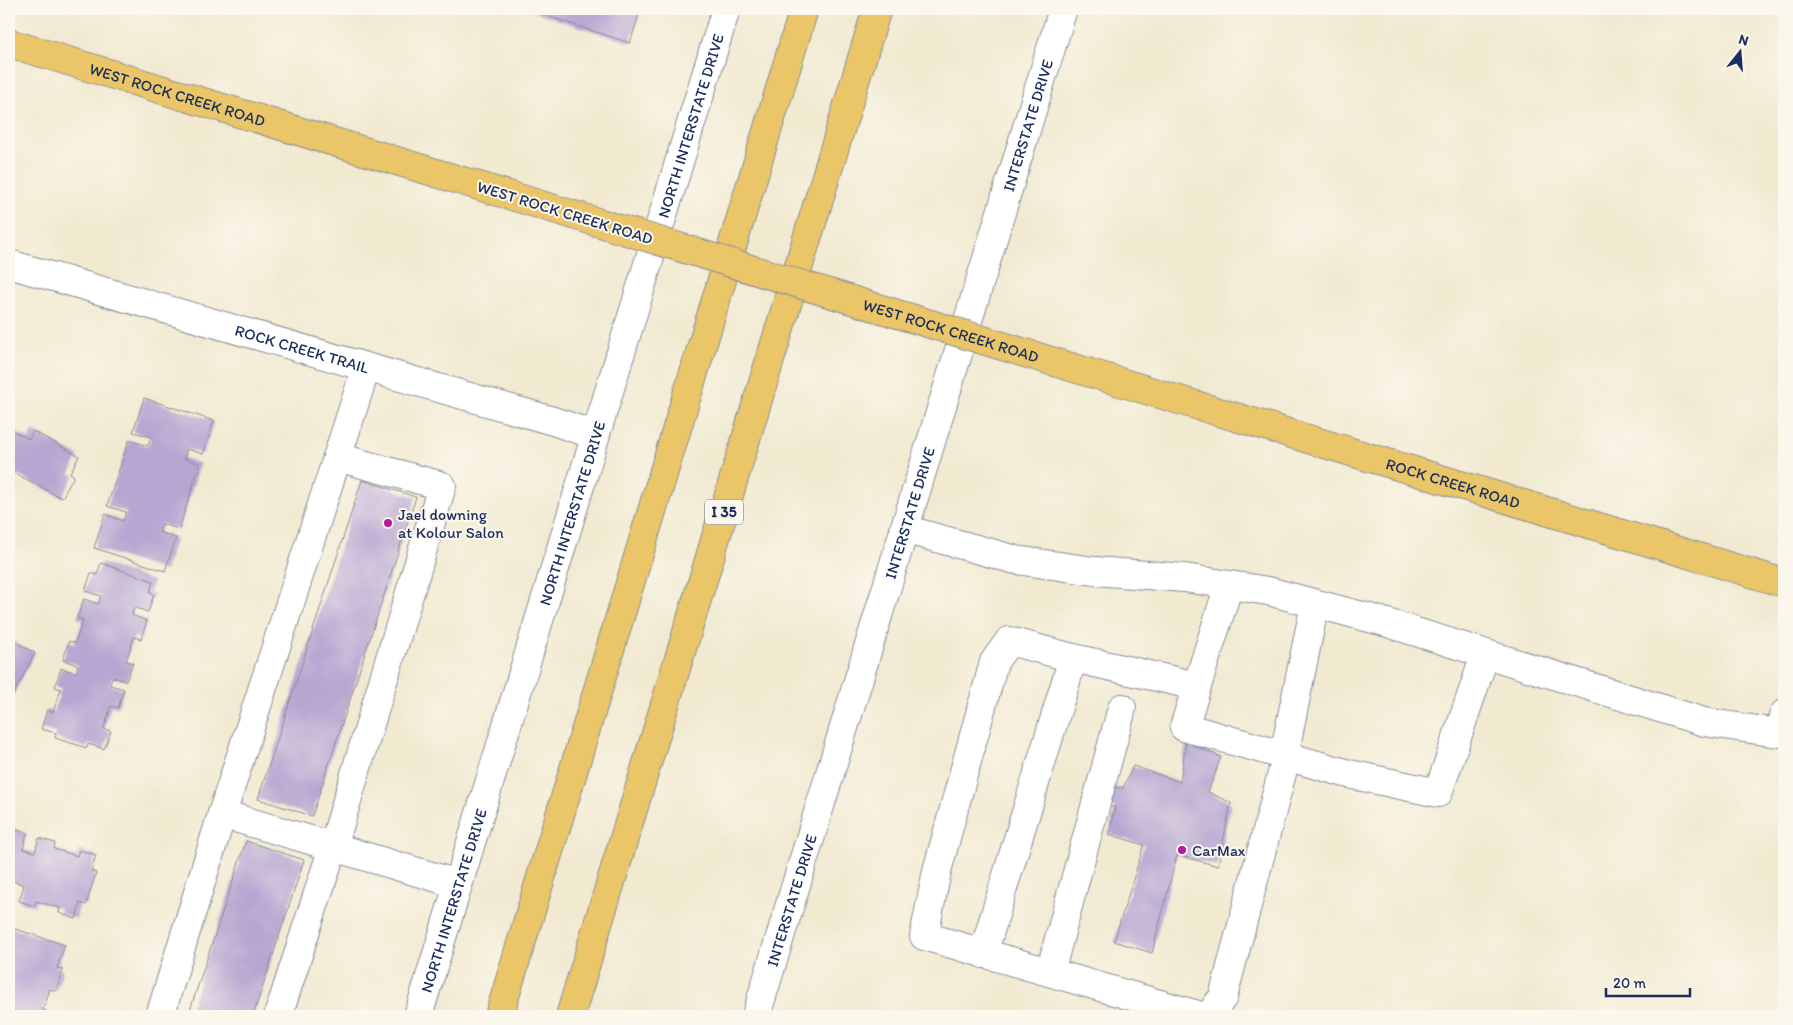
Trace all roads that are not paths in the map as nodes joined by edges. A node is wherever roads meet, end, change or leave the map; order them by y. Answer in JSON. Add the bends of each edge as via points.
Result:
{"nodes":[{"id":1,"x":726,"y":9,"type":"edge"},
{"id":2,"x":804,"y":9,"type":"edge"},
{"id":3,"x":877,"y":9,"type":"edge"},
{"id":4,"x":1063,"y":9,"type":"edge"},
{"id":5,"x":9,"y":43,"type":"edge"},
{"id":6,"x":9,"y":264,"type":"edge"},
{"id":7,"x":366,"y":368,"type":"junction"},
{"id":8,"x":1120,"y":382,"type":"joint"},
{"id":9,"x":595,"y":435,"type":"junction"},
{"id":10,"x":337,"y":457,"type":"junction"},
{"id":11,"x":904,"y":529,"type":"junction"},
{"id":12,"x":1784,"y":583,"type":"edge"},
{"id":13,"x":1229,"y":585,"type":"junction"},
{"id":14,"x":1315,"y":604,"type":"junction"},
{"id":15,"x":1485,"y":655,"type":"junction"},
{"id":16,"x":1073,"y":658,"type":"junction"},
{"id":17,"x":1197,"y":686,"type":"junction"},
{"id":18,"x":1122,"y":708,"type":"dead end"},
{"id":19,"x":1784,"y":714,"type":"edge"},
{"id":20,"x":1284,"y":755,"type":"junction"},
{"id":21,"x":222,"y":814,"type":"junction"},
{"id":22,"x":333,"y":847,"type":"junction"},
{"id":23,"x":458,"y":884,"type":"junction"},
{"id":24,"x":983,"y":954,"type":"junction"},
{"id":25,"x":1050,"y":972,"type":"junction"},
{"id":26,"x":160,"y":1016,"type":"edge"},
{"id":27,"x":278,"y":1016,"type":"edge"},
{"id":28,"x":418,"y":1016,"type":"edge"},
{"id":29,"x":499,"y":1016,"type":"edge"},
{"id":30,"x":570,"y":1016,"type":"edge"},
{"id":31,"x":756,"y":1016,"type":"edge"},
{"id":32,"x":1201,"y":1016,"type":"edge"},
{"id":33,"x":1209,"y":1016,"type":"edge"}],
"edges":[{"from":1,"to":9,"type":"street","name":"NORTH INTERSTATE DRIVE"},
{"from":2,"to":29,"type":"main road"},
{"from":3,"to":30,"type":"main road","number":"I 35"},
{"from":4,"to":11,"type":"street","name":"INTERSTATE DRIVE"},
{"from":5,"to":8,"type":"main road","name":"WEST ROCK CREEK ROAD","bridge":true},
{"from":6,"to":7,"type":"street","name":"ROCK CREEK TRAIL"},
{"from":7,"to":9,"type":"street","name":"ROCK CREEK TRAIL"},
{"from":7,"to":10,"type":"street"},
{"from":8,"to":12,"type":"main road","name":"ROCK CREEK ROAD"},
{"from":9,"to":23,"type":"street","name":"NORTH INTERSTATE DRIVE"},
{"from":10,"to":21,"type":"street"},
{"from":10,"to":22,"type":"street","via":[[442,486]]},
{"from":11,"to":13,"type":"street","via":[[1016,560],[1095,572],[1185,578]]},
{"from":11,"to":31,"type":"street","name":"INTERSTATE DRIVE"},
{"from":13,"to":14,"type":"street","via":[[1268,591]]},
{"from":13,"to":17,"type":"street"},
{"from":14,"to":15,"type":"street","via":[[1381,621]]},
{"from":14,"to":20,"type":"street"},
{"from":15,"to":19,"type":"street","via":[[1704,722],[1778,733]]},
{"from":15,"to":20,"type":"street","via":[[1438,793],[1349,774]]},
{"from":16,"to":17,"type":"street"},
{"from":16,"to":24,"type":"street"},
{"from":16,"to":24,"type":"street","via":[[1009,641],[994,662],[937,871],[924,936]]},
{"from":17,"to":20,"type":"street","via":[[1184,726]]},
{"from":18,"to":25,"type":"street"},
{"from":20,"to":33,"type":"street","via":[[1286,758],[1223,998]]},
{"from":21,"to":22,"type":"street"},
{"from":21,"to":26,"type":"street"},
{"from":22,"to":23,"type":"street"},
{"from":22,"to":27,"type":"street"},
{"from":23,"to":28,"type":"street","name":"NORTH INTERSTATE DRIVE"},
{"from":24,"to":25,"type":"street"},
{"from":25,"to":32,"type":"street"}]}
